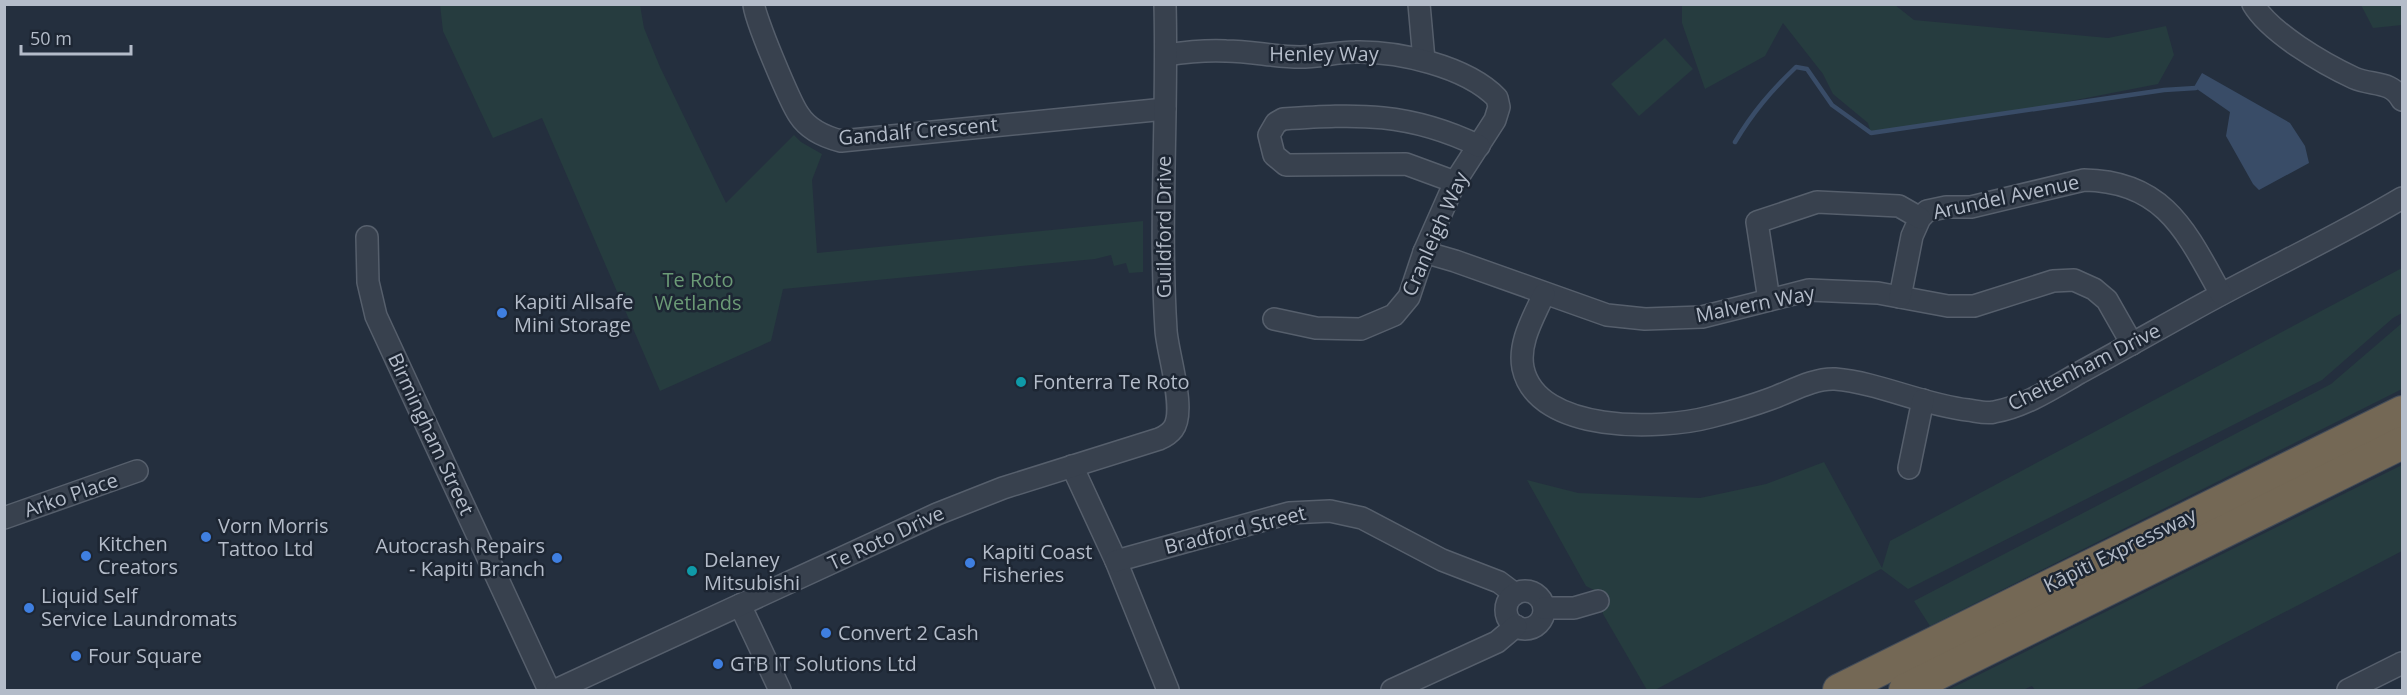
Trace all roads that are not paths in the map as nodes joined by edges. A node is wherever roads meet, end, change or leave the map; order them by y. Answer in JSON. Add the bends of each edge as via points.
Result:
{"nodes":[{"id":1,"x":754,"y":4,"type":"edge"},
{"id":2,"x":1165,"y":4,"type":"edge"},
{"id":3,"x":1419,"y":4,"type":"edge"},
{"id":4,"x":2253,"y":4,"type":"edge"},
{"id":5,"x":1166,"y":55,"type":"junction"},
{"id":6,"x":1424,"y":60,"type":"junction"},
{"id":7,"x":2403,"y":100,"type":"edge"},
{"id":8,"x":1499,"y":108,"type":"joint"},
{"id":9,"x":1165,"y":109,"type":"junction"},
{"id":10,"x":1479,"y":146,"type":"junction"},
{"id":11,"x":1455,"y":182,"type":"junction"},
{"id":12,"x":2403,"y":198,"type":"edge"},
{"id":13,"x":1920,"y":218,"type":"junction"},
{"id":14,"x":367,"y":237,"type":"dead end"},
{"id":15,"x":1424,"y":252,"type":"junction"},
{"id":16,"x":1544,"y":294,"type":"junction"},
{"id":17,"x":2221,"y":294,"type":"junction"},
{"id":18,"x":1900,"y":297,"type":"junction"},
{"id":19,"x":1769,"y":300,"type":"junction"},
{"id":20,"x":1274,"y":319,"type":"dead end"},
{"id":21,"x":2132,"y":344,"type":"junction"},
{"id":22,"x":1923,"y":400,"type":"junction"},
{"id":23,"x":2403,"y":412,"type":"edge"},
{"id":24,"x":1159,"y":439,"type":"joint"},
{"id":25,"x":2403,"y":443,"type":"edge"},
{"id":26,"x":1071,"y":466,"type":"junction"},
{"id":27,"x":1908,"y":468,"type":"dead end"},
{"id":28,"x":137,"y":471,"type":"dead end"},
{"id":29,"x":4,"y":518,"type":"edge"},
{"id":30,"x":1116,"y":561,"type":"junction"},
{"id":31,"x":1515,"y":594,"type":"junction"},
{"id":32,"x":1598,"y":601,"type":"dead end"},
{"id":33,"x":740,"y":605,"type":"junction"},
{"id":34,"x":1544,"y":608,"type":"junction"},
{"id":35,"x":1516,"y":626,"type":"junction"},
{"id":36,"x":2403,"y":663,"type":"edge"},
{"id":37,"x":549,"y":690,"type":"edge"},
{"id":38,"x":556,"y":690,"type":"edge"},
{"id":39,"x":780,"y":690,"type":"edge"},
{"id":40,"x":1168,"y":690,"type":"edge"},
{"id":41,"x":1392,"y":690,"type":"edge"},
{"id":42,"x":1839,"y":690,"type":"edge"},
{"id":43,"x":1905,"y":690,"type":"edge"},
{"id":44,"x":2348,"y":690,"type":"edge"}],
"edges":[{"from":1,"to":9,"type":"street","name":"Gandalf Crescent","via":[[758,23],[798,115],[828,138],[841,141]]},
{"from":2,"to":5,"type":"street","name":"Guildford Drive"},
{"from":3,"to":6,"type":"street"},
{"from":4,"to":7,"type":"street","via":[[2275,30],[2305,50],[2355,78],[2389,86]]},
{"from":5,"to":6,"type":"street","name":"Henley Way","via":[[1227,51],[1302,57],[1356,52]]},
{"from":5,"to":9,"type":"street","name":"Guildford Drive"},
{"from":6,"to":8,"type":"street","name":"Henley Way","via":[[1492,92]]},
{"from":8,"to":10,"type":"street","name":"Cranleigh Way"},
{"from":9,"to":24,"type":"street","name":"Guildford Drive","via":[[1162,270],[1167,342],[1178,412],[1174,428]]},
{"from":10,"to":11,"type":"street","name":"Cranleigh Way"},
{"from":10,"to":11,"type":"street","via":[[1415,123],[1365,115],[1283,119],[1269,135],[1274,155],[1286,165],[1406,164]]},
{"from":11,"to":15,"type":"street","name":"Cranleigh Way"},
{"from":12,"to":17,"type":"street","name":"Cheltenham Drive"},
{"from":13,"to":17,"type":"street","name":"Arundel Avenue","via":[[1927,211],[1971,207],[2098,180],[2132,189],[2169,211],[2192,242]]},
{"from":13,"to":18,"type":"street","name":"Arundel Avenue","via":[[1912,236]]},
{"from":13,"to":19,"type":"street","name":"Arundel Avenue","via":[[1899,206],[1817,202],[1757,222]]},
{"from":14,"to":37,"type":"street","name":"Birmingham Street","via":[[368,282],[376,316]]},
{"from":15,"to":16,"type":"street","name":"Malvern Way"},
{"from":15,"to":20,"type":"street","name":"Cranleigh Way","via":[[1409,297],[1394,315],[1361,329],[1316,328]]},
{"from":16,"to":19,"type":"street","name":"Malvern Way","via":[[1607,315],[1645,319],[1702,317]]},
{"from":16,"to":22,"type":"street","name":"Cheltenham Drive","via":[[1524,339],[1523,369],[1541,398],[1572,416],[1626,424],[1708,418],[1813,382],[1833,379]]},
{"from":17,"to":21,"type":"street","name":"Cheltenham Drive"},
{"from":18,"to":19,"type":"street","name":"Malvern Way","via":[[1809,290]]},
{"from":18,"to":21,"type":"street","name":"Malvern Way","via":[[1948,306],[1974,306],[2053,281],[2074,280],[2107,300]]},
{"from":21,"to":22,"type":"street","name":"Cheltenham Drive","via":[[2041,394],[1992,413]]},
{"from":22,"to":27,"type":"street"},
{"from":23,"to":42,"type":"highway","name":"Kāpiti Expressway"},
{"from":24,"to":26,"type":"street","name":"Te Roto Drive"},
{"from":25,"to":43,"type":"highway","name":"Kāpiti Expressway"},
{"from":26,"to":30,"type":"street"},
{"from":26,"to":33,"type":"street","name":"Te Roto Drive","via":[[937,514]]},
{"from":28,"to":29,"type":"street","name":"Arko Place"},
{"from":30,"to":31,"type":"street","name":"Bradford Street","via":[[1289,513],[1330,511],[1362,518],[1442,560],[1499,582]]},
{"from":30,"to":40,"type":"street"},
{"from":31,"to":34,"type":"street","name":"Bradford Street","via":[[1533,593]]},
{"from":31,"to":35,"type":"street","via":[[1507,613]]},
{"from":32,"to":34,"type":"street","via":[[1574,608]]},
{"from":33,"to":38,"type":"street","name":"Te Roto Drive"},
{"from":33,"to":39,"type":"street"},
{"from":34,"to":35,"type":"street","via":[[1534,626]]},
{"from":35,"to":41,"type":"street","via":[[1497,642]]},
{"from":36,"to":44,"type":"street"}]}
